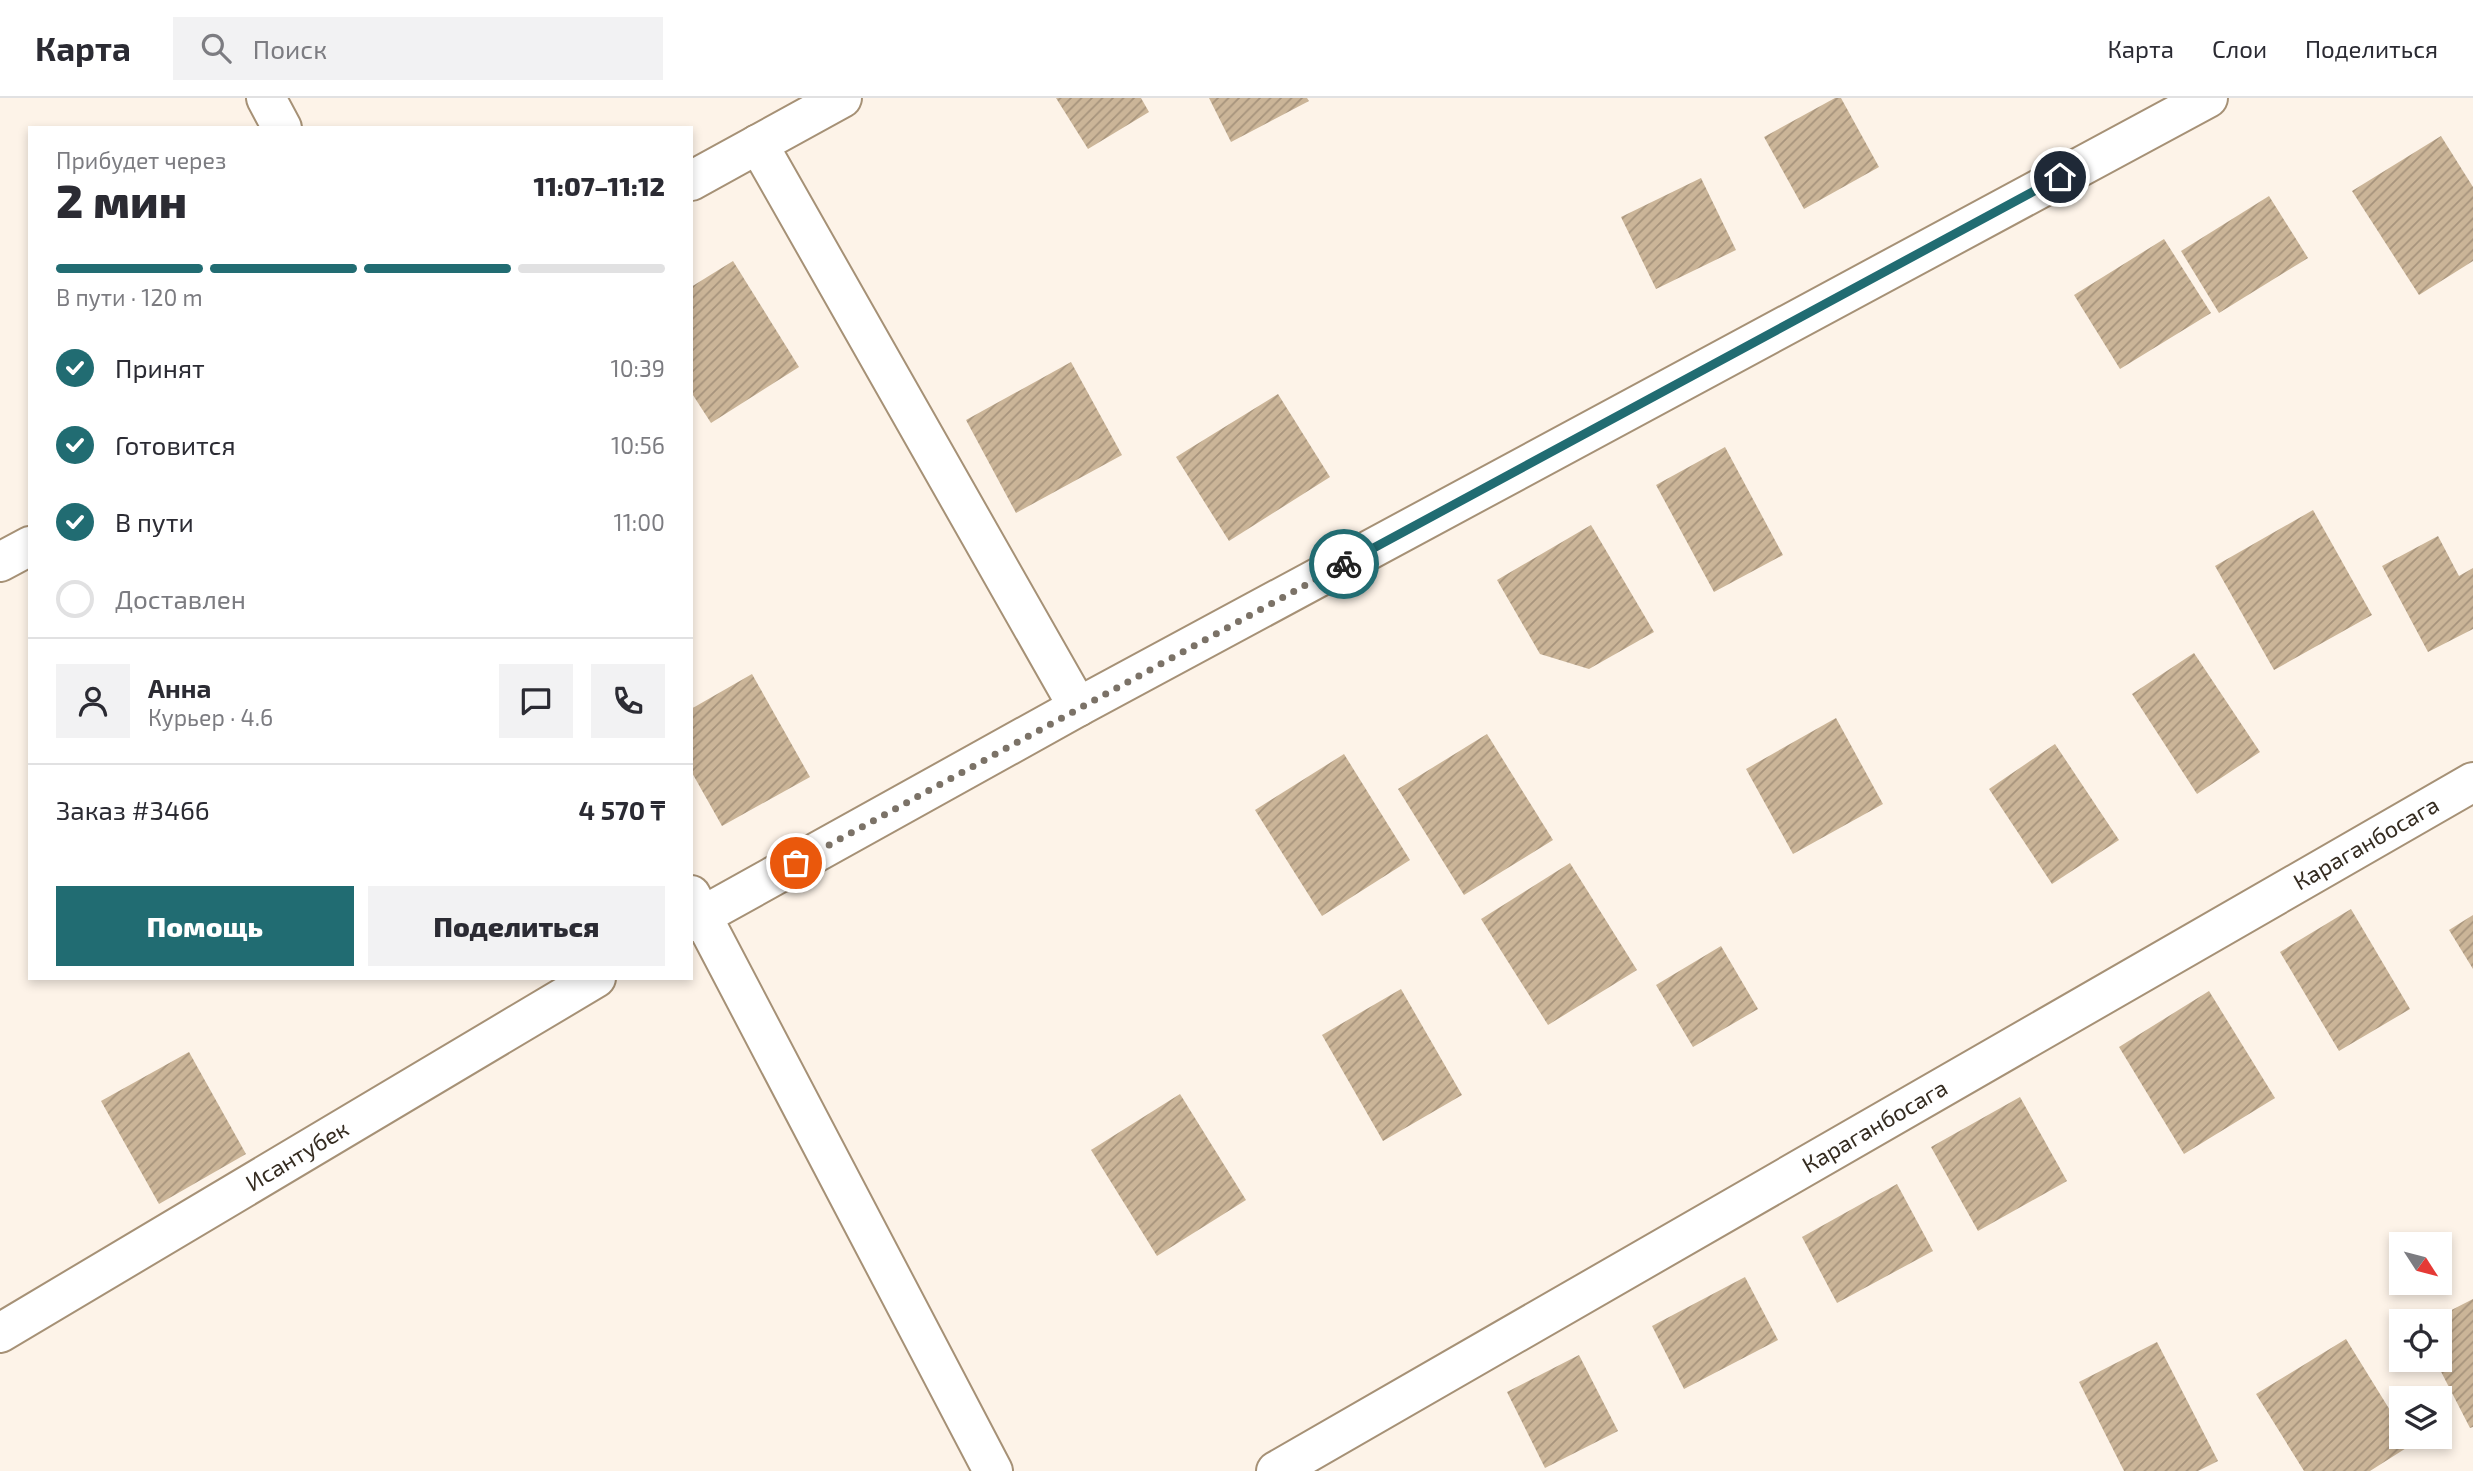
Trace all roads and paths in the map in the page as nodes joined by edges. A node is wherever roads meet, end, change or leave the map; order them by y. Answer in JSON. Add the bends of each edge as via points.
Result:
{"nodes":[{"id":1,"x":266,"y":98,"type":"edge"},
{"id":2,"x":842,"y":98,"type":"edge"},
{"id":3,"x":2208,"y":98,"type":"edge"},
{"id":4,"x":281,"y":126,"type":"edge"},
{"id":5,"x":758,"y":144,"type":"junction"},
{"id":6,"x":693,"y":180,"type":"edge"},
{"id":7,"x":28,"y":547,"type":"edge"},
{"id":8,"x":0,"y":562,"type":"edge"},
{"id":9,"x":1078,"y":707,"type":"junction"},
{"id":10,"x":2473,"y":782,"type":"edge"},
{"id":11,"x":695,"y":911,"type":"edge"},
{"id":12,"x":593,"y":980,"type":"edge"},
{"id":13,"x":0,"y":1333,"type":"edge"},
{"id":14,"x":993,"y":1471,"type":"edge"},
{"id":15,"x":1276,"y":1471,"type":"edge"}],
"edges":[{"from":1,"to":4,"type":"street"},
{"from":2,"to":5,"type":"street"},
{"from":3,"to":9,"type":"street"},
{"from":5,"to":6,"type":"street"},
{"from":5,"to":9,"type":"street"},
{"from":7,"to":8,"type":"street"},
{"from":9,"to":11,"type":"street"},
{"from":10,"to":15,"type":"street","name":"Караганбосага"},
{"from":11,"to":14,"type":"street"},
{"from":12,"to":13,"type":"street","name":"Исантубек"}]}
